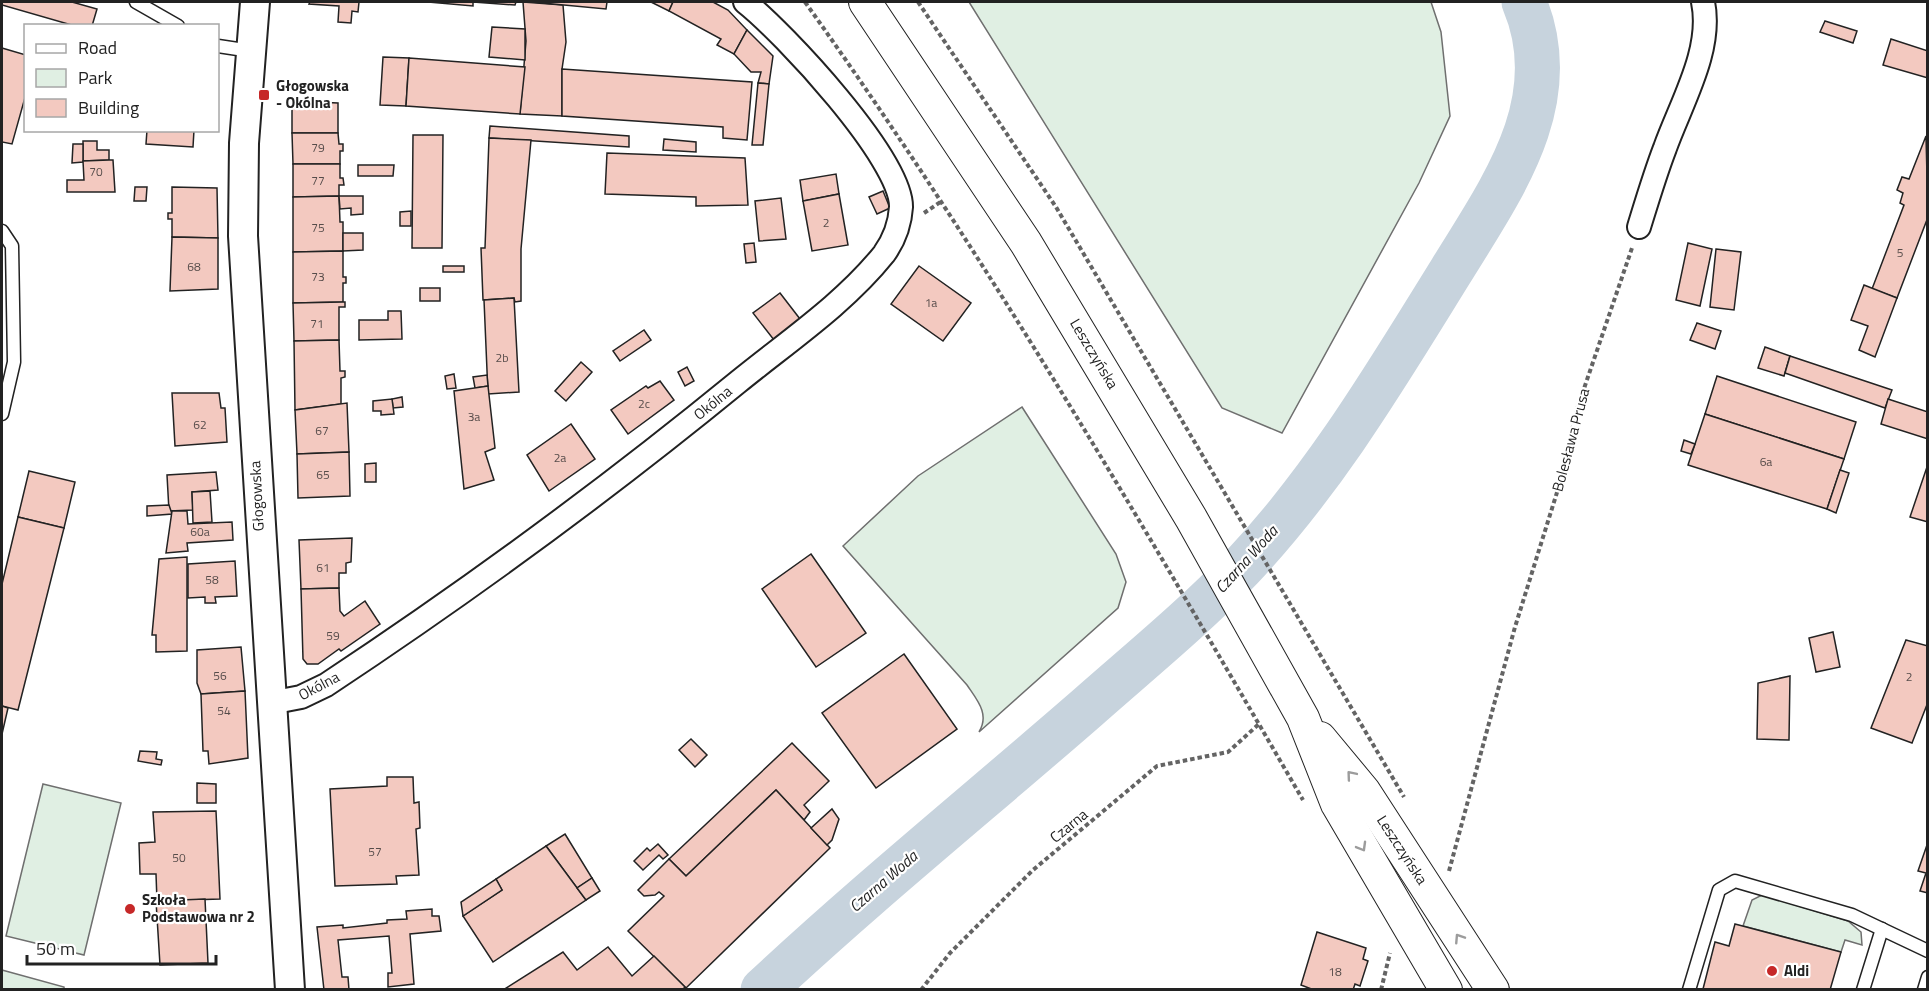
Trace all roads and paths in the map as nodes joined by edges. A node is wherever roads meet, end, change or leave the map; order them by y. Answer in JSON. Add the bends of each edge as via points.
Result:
{"nodes":[{"id":1,"x":135,"y":2,"type":"edge"},
{"id":2,"x":255,"y":2,"type":"edge"},
{"id":3,"x":745,"y":2,"type":"edge"},
{"id":4,"x":805,"y":2,"type":"edge"},
{"id":5,"x":866,"y":2,"type":"edge"},
{"id":6,"x":918,"y":2,"type":"edge"},
{"id":7,"x":1703,"y":2,"type":"edge"},
{"id":8,"x":174,"y":24,"type":"edge"},
{"id":9,"x":219,"y":46,"type":"edge"},
{"id":10,"x":251,"y":51,"type":"junction"},
{"id":11,"x":1639,"y":227,"type":"joint"},
{"id":12,"x":2,"y":231,"type":"edge"},
{"id":13,"x":2,"y":414,"type":"edge"},
{"id":14,"x":1326,"y":665,"type":"dead end"},
{"id":15,"x":270,"y":703,"type":"junction"},
{"id":16,"x":1303,"y":718,"type":"junction"},
{"id":17,"x":1446,"y":883,"type":"dead end"},
{"id":18,"x":1882,"y":929,"type":"junction"},
{"id":19,"x":1928,"y":951,"type":"edge"},
{"id":20,"x":1391,"y":952,"type":"dead end"},
{"id":21,"x":1928,"y":977,"type":"edge"},
{"id":22,"x":1379,"y":988,"type":"edge"},
{"id":23,"x":923,"y":989,"type":"edge"},
{"id":24,"x":290,"y":990,"type":"edge"},
{"id":25,"x":1446,"y":990,"type":"edge"},
{"id":26,"x":1493,"y":990,"type":"edge"},
{"id":27,"x":1689,"y":990,"type":"edge"},
{"id":28,"x":1863,"y":990,"type":"edge"},
{"id":29,"x":1924,"y":990,"type":"edge"}],
"edges":[{"from":1,"to":8,"type":"lane"},
{"from":2,"to":10,"type":"street","name":"Głogowska"},
{"from":3,"to":15,"type":"street","name":"Okólna","via":[[774,25],[812,67],[890,173],[901,207],[888,248],[865,275],[810,323],[557,524],[326,685],[304,696]]},
{"from":4,"to":23,"type":"path","name":"Czarna","via":[[875,99],[1020,323],[1258,724],[1227,752],[1157,766],[1033,870],[950,953]]},
{"from":5,"to":16,"type":"main road","name":"Leszczyńska","via":[[1026,243],[1191,518]]},
{"from":6,"to":14,"type":"path","via":[[1056,207]]},
{"from":7,"to":11,"type":"street","via":[[1706,21],[1702,47]]},
{"from":9,"to":10,"type":"lane"},
{"from":10,"to":15,"type":"street","name":"Głogowska","via":[[244,142],[243,236]]},
{"from":11,"to":17,"type":"path","name":"Bolesława Prusa","via":[[1577,409],[1559,486],[1515,627]]},
{"from":12,"to":13,"type":"lane","via":[[12,246],[14,362]]},
{"from":15,"to":24,"type":"street","name":"Głogowska"},
{"from":16,"to":25,"type":"main road","name":"Leszczyńska","one_way":true,"via":[[1337,804]]},
{"from":26,"to":16,"type":"main road","name":"Leszczyńska","one_way":true,"via":[[1364,791]]},
{"from":18,"to":19,"type":"lane"},
{"from":18,"to":27,"type":"lane","via":[[1852,915],[1735,881],[1719,890]]},
{"from":18,"to":28,"type":"lane"},
{"from":20,"to":22,"type":"path"},
{"from":21,"to":29,"type":"lane"}]}
